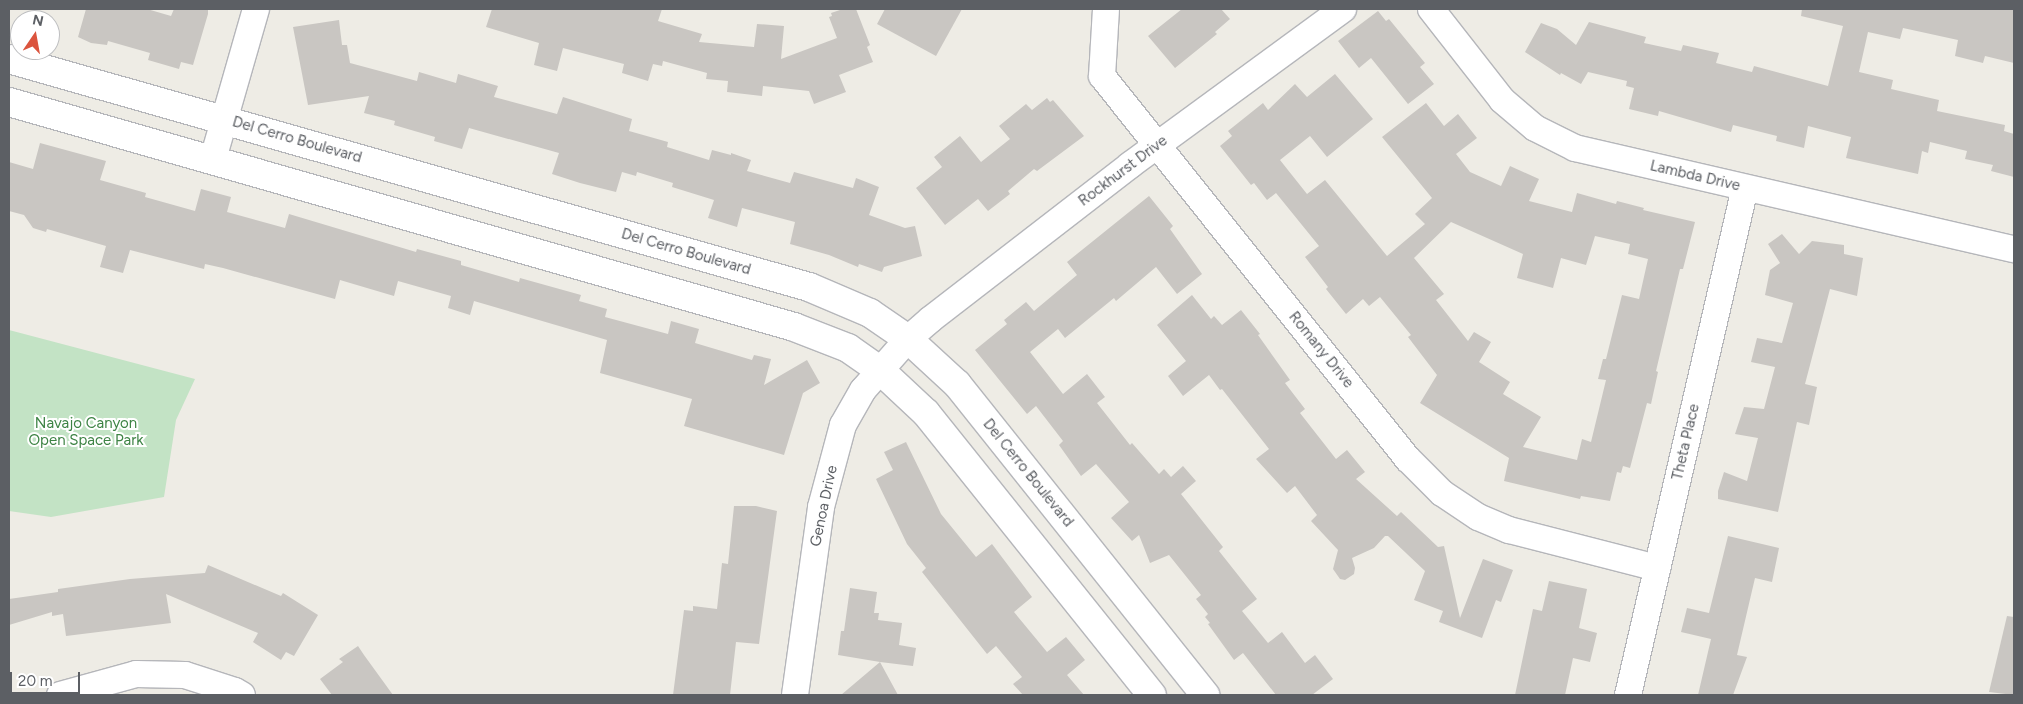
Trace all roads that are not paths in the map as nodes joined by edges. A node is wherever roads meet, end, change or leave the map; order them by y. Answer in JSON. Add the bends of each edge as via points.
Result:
{"nodes":[{"id":1,"x":256,"y":9,"type":"edge"},
{"id":2,"x":1106,"y":9,"type":"edge"},
{"id":3,"x":1344,"y":9,"type":"edge"},
{"id":4,"x":1431,"y":9,"type":"edge"},
{"id":5,"x":9,"y":59,"type":"edge"},
{"id":6,"x":9,"y":102,"type":"edge"},
{"id":7,"x":224,"y":119,"type":"junction"},
{"id":8,"x":1157,"y":145,"type":"junction"},
{"id":9,"x":213,"y":159,"type":"junction"},
{"id":10,"x":1746,"y":188,"type":"junction"},
{"id":11,"x":2014,"y":249,"type":"edge"},
{"id":12,"x":908,"y":339,"type":"junction"},
{"id":13,"x":880,"y":370,"type":"junction"},
{"id":14,"x":1657,"y":568,"type":"junction"},
{"id":15,"x":60,"y":695,"type":"edge"},
{"id":16,"x":242,"y":695,"type":"edge"},
{"id":17,"x":795,"y":695,"type":"edge"},
{"id":18,"x":1152,"y":695,"type":"edge"},
{"id":19,"x":1205,"y":695,"type":"edge"},
{"id":20,"x":1628,"y":695,"type":"edge"}],
"edges":[{"from":1,"to":7,"type":"street"},
{"from":2,"to":8,"type":"street","name":"Romany Drive","via":[[1102,76]]},
{"from":3,"to":8,"type":"street","name":"Rockhurst Drive"},
{"from":4,"to":10,"type":"street","name":"Lambda Drive","via":[[1502,100],[1535,128],[1574,148]]},
{"from":5,"to":7,"type":"street","name":"Del Cerro Boulevard"},
{"from":6,"to":9,"type":"street"},
{"from":7,"to":9,"type":"street"},
{"from":7,"to":12,"type":"street","name":"Del Cerro Boulevard","via":[[809,287],[870,313]]},
{"from":8,"to":12,"type":"street","name":"Rockhurst Drive"},
{"from":8,"to":14,"type":"street","name":"Romany Drive","via":[[1408,459],[1442,493],[1478,517],[1509,530]]},
{"from":9,"to":13,"type":"street","via":[[794,326],[848,348]]},
{"from":10,"to":11,"type":"street","name":"Lambda Drive"},
{"from":10,"to":14,"type":"street","name":"Theta Place"},
{"from":12,"to":13,"type":"street","name":"Genoa Drive"},
{"from":12,"to":19,"type":"street","name":"Del Cerro Boulevard","via":[[957,384]]},
{"from":13,"to":17,"type":"street","name":"Genoa Drive","via":[[843,425],[821,507]]},
{"from":13,"to":18,"type":"street","via":[[926,413]]},
{"from":14,"to":20,"type":"street","name":"Theta Place"},
{"from":15,"to":16,"type":"street","via":[[136,674],[185,675]]}]}
